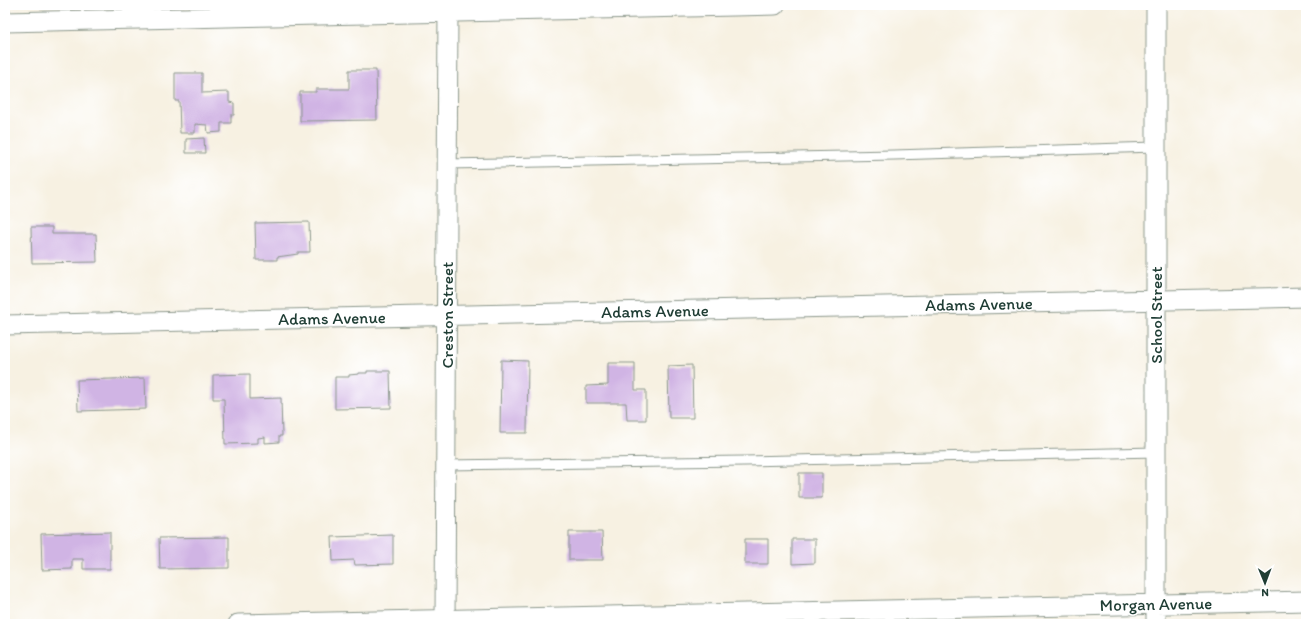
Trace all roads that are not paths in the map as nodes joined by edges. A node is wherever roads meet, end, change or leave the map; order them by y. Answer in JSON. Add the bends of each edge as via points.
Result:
{"nodes":[{"id":1,"x":774,"y":5,"type":"edge"},
{"id":2,"x":1156,"y":5,"type":"edge"},
{"id":3,"x":448,"y":8,"type":"edge"},
{"id":4,"x":5,"y":22,"type":"edge"},
{"id":5,"x":1156,"y":147,"type":"junction"},
{"id":6,"x":447,"y":164,"type":"junction"},
{"id":7,"x":1306,"y":297,"type":"edge"},
{"id":8,"x":1156,"y":300,"type":"junction"},
{"id":9,"x":447,"y":316,"type":"junction"},
{"id":10,"x":5,"y":325,"type":"edge"},
{"id":11,"x":1156,"y":452,"type":"junction"},
{"id":12,"x":446,"y":465,"type":"junction"},
{"id":13,"x":1306,"y":602,"type":"edge"},
{"id":14,"x":1156,"y":604,"type":"junction"},
{"id":15,"x":446,"y":622,"type":"edge"},
{"id":16,"x":238,"y":624,"type":"edge"},
{"id":17,"x":1156,"y":624,"type":"edge"}],
"edges":[{"from":1,"to":3,"type":"street"},
{"from":2,"to":5,"type":"street","name":"School Street"},
{"from":3,"to":4,"type":"street"},
{"from":3,"to":6,"type":"street","name":"Creston Street"},
{"from":5,"to":6,"type":"lane"},
{"from":5,"to":8,"type":"street","name":"School Street"},
{"from":6,"to":9,"type":"street","name":"Creston Street"},
{"from":7,"to":8,"type":"street","name":"Adams Avenue"},
{"from":8,"to":9,"type":"street","name":"Adams Avenue"},
{"from":8,"to":11,"type":"street","name":"School Street"},
{"from":9,"to":10,"type":"street","name":"Adams Avenue"},
{"from":9,"to":12,"type":"street","name":"Creston Street"},
{"from":11,"to":12,"type":"lane"},
{"from":11,"to":14,"type":"street","name":"School Street"},
{"from":12,"to":15,"type":"street","name":"Creston Street"},
{"from":13,"to":14,"type":"street","name":"Morgan Avenue"},
{"from":14,"to":15,"type":"street","name":"Morgan Avenue"},
{"from":14,"to":17,"type":"street","name":"School Street"},
{"from":15,"to":16,"type":"street","name":"Morgan Avenue"}]}
